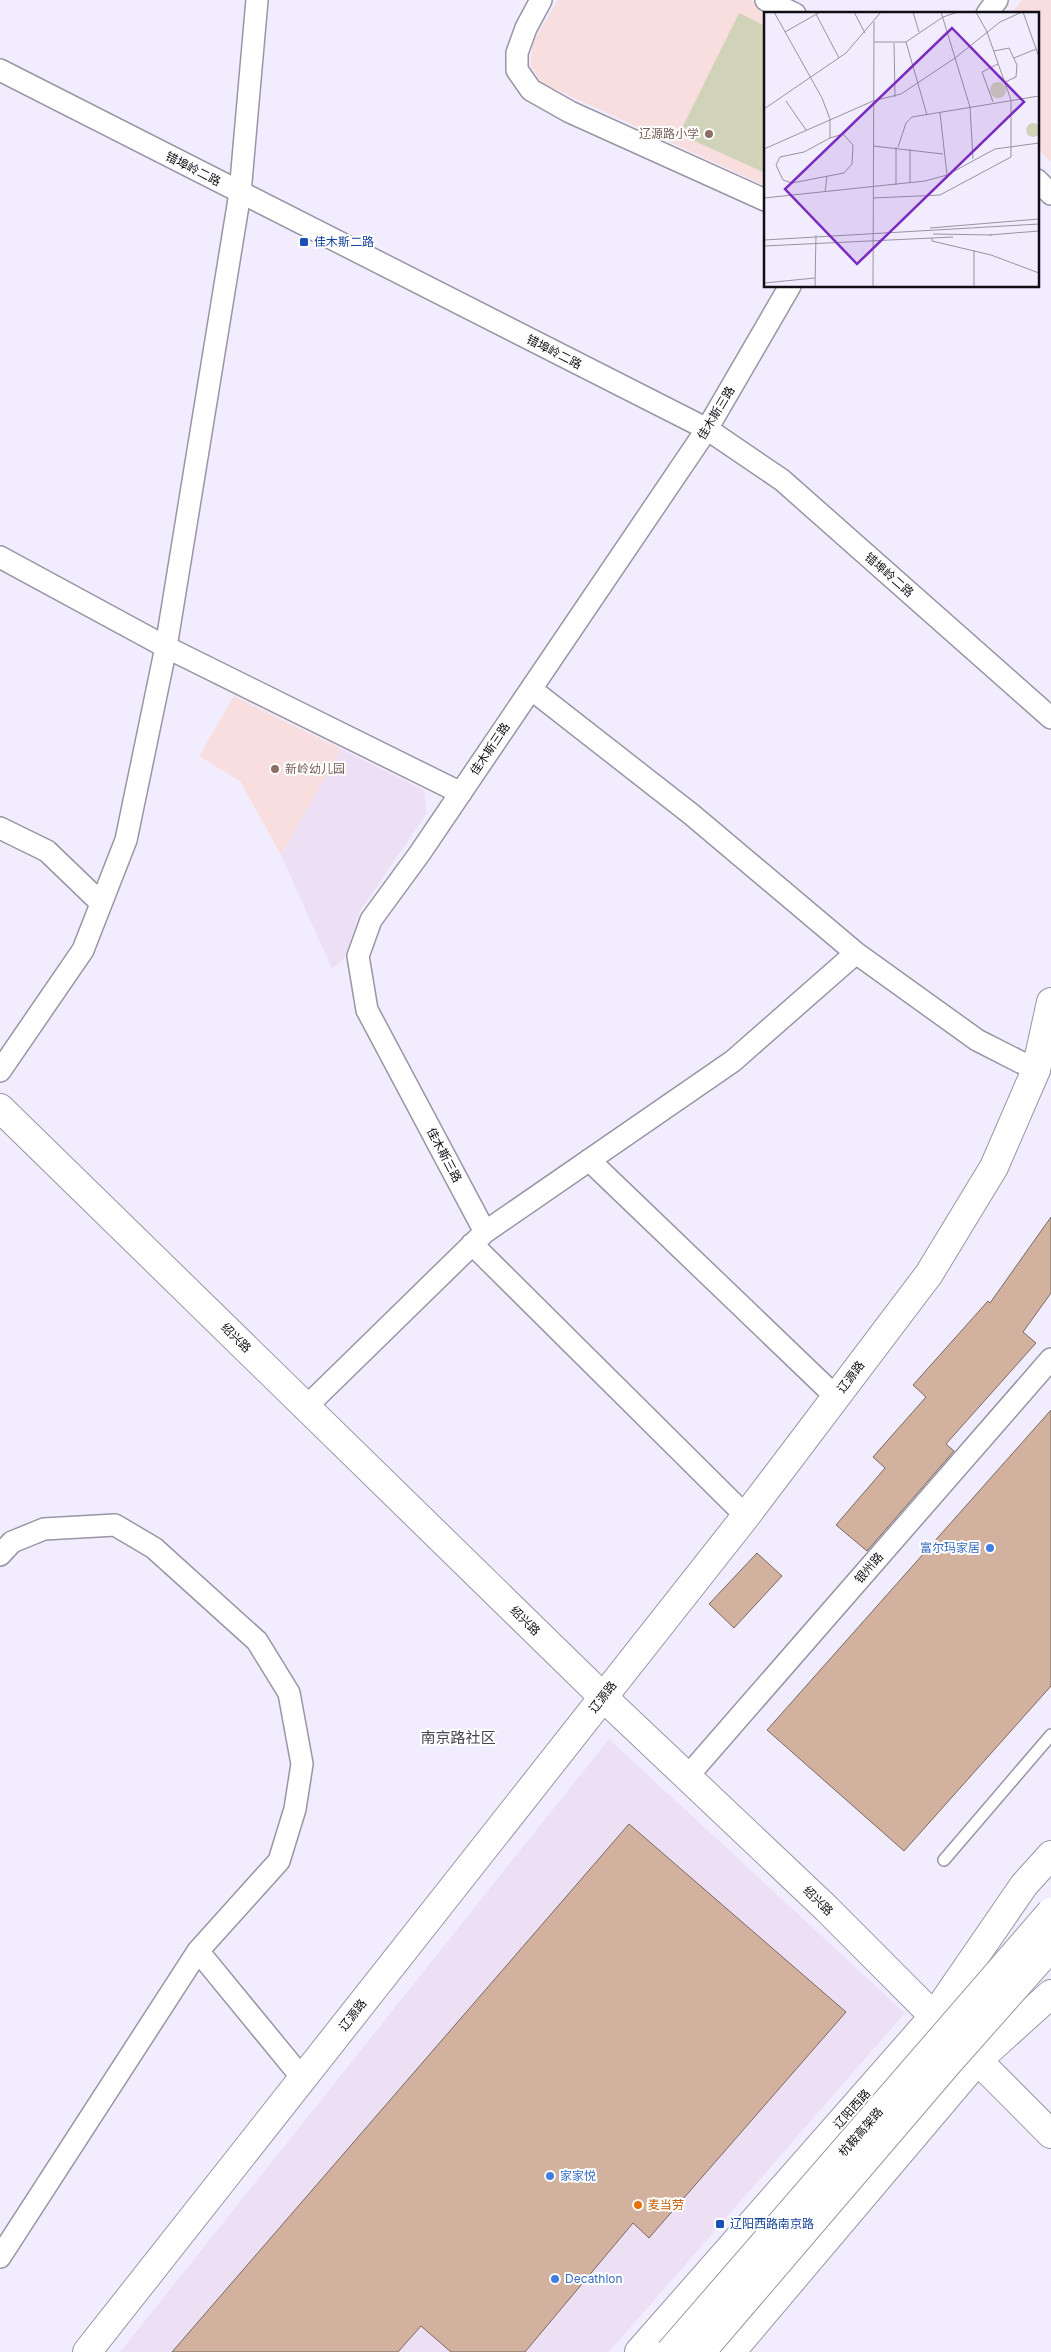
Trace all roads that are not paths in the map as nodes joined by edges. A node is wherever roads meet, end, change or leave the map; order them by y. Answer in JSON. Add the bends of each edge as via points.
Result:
{"nodes":[{"id":1,"x":257,"y":0,"type":"edge"},
{"id":2,"x":541,"y":0,"type":"edge"},
{"id":3,"x":766,"y":0,"type":"edge"},
{"id":4,"x":997,"y":0,"type":"edge"},
{"id":5,"x":791,"y":12,"type":"edge"},
{"id":6,"x":988,"y":12,"type":"edge"},
{"id":7,"x":0,"y":70,"type":"edge"},
{"id":8,"x":1038,"y":181,"type":"edge"},
{"id":9,"x":240,"y":193,"type":"junction"},
{"id":10,"x":1051,"y":194,"type":"edge"},
{"id":11,"x":764,"y":200,"type":"edge"},
{"id":12,"x":789,"y":288,"type":"edge"},
{"id":13,"x":707,"y":430,"type":"junction"},
{"id":14,"x":0,"y":558,"type":"edge"},
{"id":15,"x":166,"y":647,"type":"junction"},
{"id":16,"x":531,"y":689,"type":"junction"},
{"id":17,"x":1051,"y":718,"type":"edge"},
{"id":18,"x":461,"y":793,"type":"junction"},
{"id":19,"x":0,"y":828,"type":"edge"},
{"id":20,"x":101,"y":903,"type":"junction"},
{"id":21,"x":856,"y":953,"type":"junction"},
{"id":22,"x":1051,"y":1002,"type":"edge"},
{"id":23,"x":1036,"y":1070,"type":"junction"},
{"id":24,"x":0,"y":1071,"type":"edge"},
{"id":25,"x":0,"y":1108,"type":"edge"},
{"id":26,"x":589,"y":1160,"type":"junction"},
{"id":27,"x":478,"y":1238,"type":"junction"},
{"id":28,"x":1051,"y":1359,"type":"edge"},
{"id":29,"x":836,"y":1397,"type":"junction"},
{"id":30,"x":306,"y":1407,"type":"junction"},
{"id":31,"x":746,"y":1516,"type":"junction"},
{"id":32,"x":0,"y":1555,"type":"edge"},
{"id":33,"x":603,"y":1697,"type":"junction"},
{"id":34,"x":1051,"y":1734,"type":"edge"},
{"id":35,"x":687,"y":1777,"type":"junction"},
{"id":36,"x":1051,"y":1854,"type":"edge"},
{"id":37,"x":944,"y":1860,"type":"dead end"},
{"id":38,"x":1051,"y":1912,"type":"edge"},
{"id":39,"x":1051,"y":1947,"type":"edge"},
{"id":40,"x":198,"y":1951,"type":"junction"},
{"id":41,"x":1051,"y":1994,"type":"edge"},
{"id":42,"x":934,"y":2016,"type":"junction"},
{"id":43,"x":977,"y":2061,"type":"junction"},
{"id":44,"x":303,"y":2078,"type":"junction"},
{"id":45,"x":1051,"y":2134,"type":"edge"},
{"id":46,"x":0,"y":2257,"type":"edge"},
{"id":47,"x":87,"y":2352,"type":"edge"},
{"id":48,"x":639,"y":2352,"type":"edge"},
{"id":49,"x":670,"y":2352,"type":"edge"},
{"id":50,"x":701,"y":2352,"type":"edge"},
{"id":51,"x":731,"y":2352,"type":"edge"}],
"edges":[{"from":1,"to":9,"type":"street"},
{"from":2,"to":11,"type":"street","via":[[517,53],[517,70],[531,90],[570,112]]},
{"from":3,"to":5,"type":"street"},
{"from":4,"to":6,"type":"street"},
{"from":7,"to":9,"type":"street","name":"错埠岭二路"},
{"from":8,"to":10,"type":"street"},
{"from":9,"to":13,"type":"street","name":"错埠岭二路"},
{"from":9,"to":15,"type":"street"},
{"from":12,"to":13,"type":"street","name":"佳木斯三路"},
{"from":13,"to":16,"type":"street","name":"佳木斯三路"},
{"from":13,"to":17,"type":"street","name":"错埠岭二路","via":[[782,480]]},
{"from":14,"to":15,"type":"street"},
{"from":15,"to":18,"type":"street"},
{"from":15,"to":20,"type":"street","via":[[126,840]]},
{"from":16,"to":18,"type":"street","name":"佳木斯三路"},
{"from":16,"to":21,"type":"street","via":[[691,814]]},
{"from":18,"to":27,"type":"street","name":"佳木斯三路","via":[[371,920],[358,956],[367,1010]]},
{"from":19,"to":20,"type":"street","via":[[47,852]]},
{"from":20,"to":24,"type":"street","via":[[83,950]]},
{"from":21,"to":23,"type":"street","via":[[977,1040]]},
{"from":21,"to":26,"type":"street","via":[[733,1061]]},
{"from":22,"to":23,"type":"main road","name":"辽源路"},
{"from":23,"to":29,"type":"main road","name":"辽源路","via":[[994,1168],[934,1266]]},
{"from":25,"to":30,"type":"main road","name":"绍兴路"},
{"from":26,"to":27,"type":"street"},
{"from":26,"to":29,"type":"street"},
{"from":27,"to":30,"type":"street"},
{"from":27,"to":31,"type":"street","name":"佳木斯三路"},
{"from":28,"to":35,"type":"street","name":"银州路"},
{"from":29,"to":31,"type":"main road","name":"辽源路"},
{"from":30,"to":33,"type":"main road","name":"绍兴路"},
{"from":31,"to":33,"type":"main road","name":"辽源路"},
{"from":32,"to":40,"type":"street","via":[[12,1542],[44,1529],[115,1525],[154,1548],[257,1641],[289,1693],[302,1764],[295,1809],[279,1861]]},
{"from":33,"to":35,"type":"main road","name":"绍兴路"},
{"from":33,"to":44,"type":"main road","name":"辽源路"},
{"from":34,"to":37,"type":"lane"},
{"from":35,"to":42,"type":"main road","name":"绍兴路"},
{"from":36,"to":42,"type":"main road","name":"辽阳西路","via":[[1024,1885]]},
{"from":38,"to":49,"type":"main road","name":"杭鞍高架路","bridge":true},
{"from":39,"to":50,"type":"main road","name":"杭鞍高架路","bridge":true},
{"from":40,"to":44,"type":"street"},
{"from":40,"to":46,"type":"street"},
{"from":41,"to":43,"type":"main road"},
{"from":42,"to":43,"type":"main road","name":"绍兴路"},
{"from":42,"to":48,"type":"main road","name":"辽阳西路"},
{"from":43,"to":45,"type":"main road","name":"绍兴路"},
{"from":43,"to":51,"type":"main road"},
{"from":44,"to":47,"type":"main road","name":"辽源路"}]}
